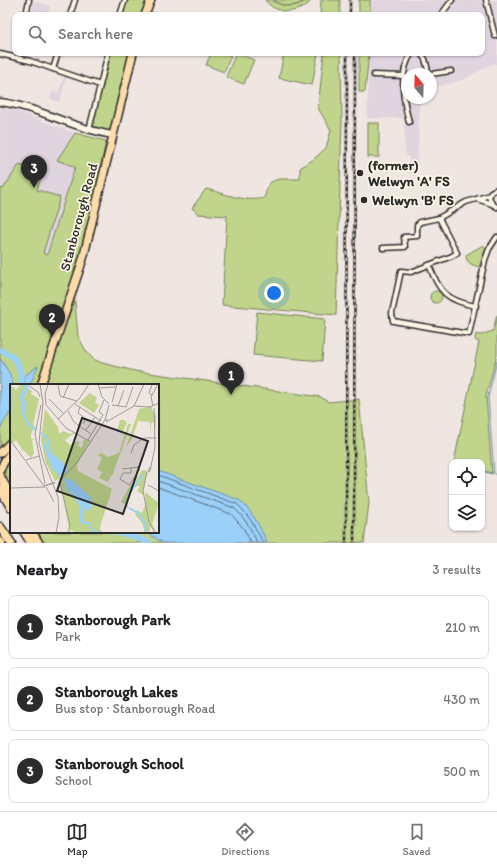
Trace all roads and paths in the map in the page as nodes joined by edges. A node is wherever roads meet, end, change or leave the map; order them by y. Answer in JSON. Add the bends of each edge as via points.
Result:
{"nodes":[{"id":1,"x":29,"y":0,"type":"edge"},
{"id":2,"x":75,"y":0,"type":"edge"},
{"id":3,"x":125,"y":0,"type":"edge"},
{"id":4,"x":151,"y":0,"type":"edge"},
{"id":5,"x":452,"y":0,"type":"edge"},
{"id":6,"x":486,"y":0,"type":"edge"},
{"id":7,"x":27,"y":12,"type":"edge"},
{"id":8,"x":71,"y":12,"type":"edge"},
{"id":9,"x":121,"y":12,"type":"edge"},
{"id":10,"x":146,"y":12,"type":"edge"},
{"id":11,"x":443,"y":12,"type":"edge"},
{"id":12,"x":496,"y":36,"type":"dead end"},
{"id":13,"x":0,"y":54,"type":"edge"},
{"id":14,"x":57,"y":56,"type":"edge"},
{"id":15,"x":107,"y":56,"type":"edge"},
{"id":16,"x":132,"y":56,"type":"edge"},
{"id":17,"x":410,"y":56,"type":"edge"},
{"id":18,"x":423,"y":56,"type":"edge"},
{"id":19,"x":406,"y":68,"type":"edge"},
{"id":20,"x":428,"y":68,"type":"edge"},
{"id":21,"x":53,"y":69,"type":"junction"},
{"id":22,"x":451,"y":71,"type":"dead end"},
{"id":23,"x":437,"y":73,"type":"edge"},
{"id":24,"x":374,"y":75,"type":"dead end"},
{"id":25,"x":401,"y":76,"type":"edge"},
{"id":26,"x":100,"y":85,"type":"junction"},
{"id":27,"x":0,"y":102,"type":"edge"},
{"id":28,"x":405,"y":104,"type":"edge"},
{"id":29,"x":409,"y":122,"type":"dead end"},
{"id":30,"x":89,"y":130,"type":"junction"},
{"id":31,"x":100,"y":134,"type":"junction"},
{"id":32,"x":113,"y":135,"type":"junction"},
{"id":33,"x":111,"y":144,"type":"junction"},
{"id":34,"x":497,"y":189,"type":"edge"},
{"id":35,"x":490,"y":195,"type":"junction"},
{"id":36,"x":477,"y":199,"type":"junction"},
{"id":37,"x":494,"y":206,"type":"edge"},
{"id":38,"x":497,"y":210,"type":"edge"},
{"id":39,"x":439,"y":218,"type":"junction"},
{"id":40,"x":497,"y":237,"type":"edge"},
{"id":41,"x":383,"y":248,"type":"dead end"},
{"id":42,"x":429,"y":265,"type":"junction"},
{"id":43,"x":476,"y":306,"type":"junction"},
{"id":44,"x":41,"y":384,"type":"edge"},
{"id":45,"x":10,"y":443,"type":"edge"},
{"id":46,"x":10,"y":453,"type":"edge"},
{"id":47,"x":0,"y":454,"type":"edge"},
{"id":48,"x":0,"y":472,"type":"edge"},
{"id":49,"x":0,"y":489,"type":"edge"},
{"id":50,"x":10,"y":494,"type":"edge"},
{"id":51,"x":10,"y":506,"type":"edge"},
{"id":52,"x":0,"y":527,"type":"edge"},
{"id":53,"x":25,"y":533,"type":"edge"},
{"id":54,"x":33,"y":533,"type":"edge"},
{"id":55,"x":11,"y":543,"type":"edge"},
{"id":56,"x":31,"y":543,"type":"edge"},
{"id":57,"x":39,"y":543,"type":"edge"}],
"edges":[{"from":1,"to":7,"type":"street"},
{"from":2,"to":8,"type":"street"},
{"from":3,"to":9,"type":"street"},
{"from":4,"to":10,"type":"main road"},
{"from":5,"to":11,"type":"street"},
{"from":6,"to":12,"type":"street"},
{"from":13,"to":21,"type":"street"},
{"from":14,"to":21,"type":"street"},
{"from":15,"to":26,"type":"street"},
{"from":16,"to":32,"type":"main road","name":"Stanborough Road"},
{"from":17,"to":19,"type":"street"},
{"from":18,"to":20,"type":"street"},
{"from":21,"to":26,"type":"street"},
{"from":22,"to":23,"type":"street"},
{"from":24,"to":25,"type":"street"},
{"from":26,"to":30,"type":"street"},
{"from":27,"to":30,"type":"street","via":[[32,109]]},
{"from":28,"to":29,"type":"street"},
{"from":30,"to":31,"type":"street"},
{"from":31,"to":32,"type":"street"},
{"from":31,"to":33,"type":"street"},
{"from":32,"to":33,"type":"main road","name":"Stanborough Road"},
{"from":33,"to":44,"type":"main road","name":"Stanborough Road","via":[[83,259]]},
{"from":34,"to":35,"type":"street"},
{"from":35,"to":36,"type":"street"},
{"from":35,"to":37,"type":"street"},
{"from":36,"to":37,"type":"street"},
{"from":36,"to":39,"type":"street","via":[[466,202]]},
{"from":37,"to":38,"type":"street"},
{"from":39,"to":41,"type":"street","via":[[418,224],[417,236],[404,237],[405,247]]},
{"from":39,"to":42,"type":"street","via":[[457,253]]},
{"from":40,"to":43,"type":"street","via":[[485,260]]},
{"from":42,"to":43,"type":"street","via":[[437,286],[449,297]]},
{"from":42,"to":43,"type":"street","via":[[411,272],[401,272],[392,313],[393,321],[468,335],[471,333]]},
{"from":45,"to":47,"type":"main road"},
{"from":46,"to":48,"type":"main road"},
{"from":48,"to":50,"type":"main road"},
{"from":49,"to":51,"type":"main road"},
{"from":52,"to":55,"type":"highway"},
{"from":53,"to":56,"type":"main road"},
{"from":54,"to":57,"type":"main road"}]}
